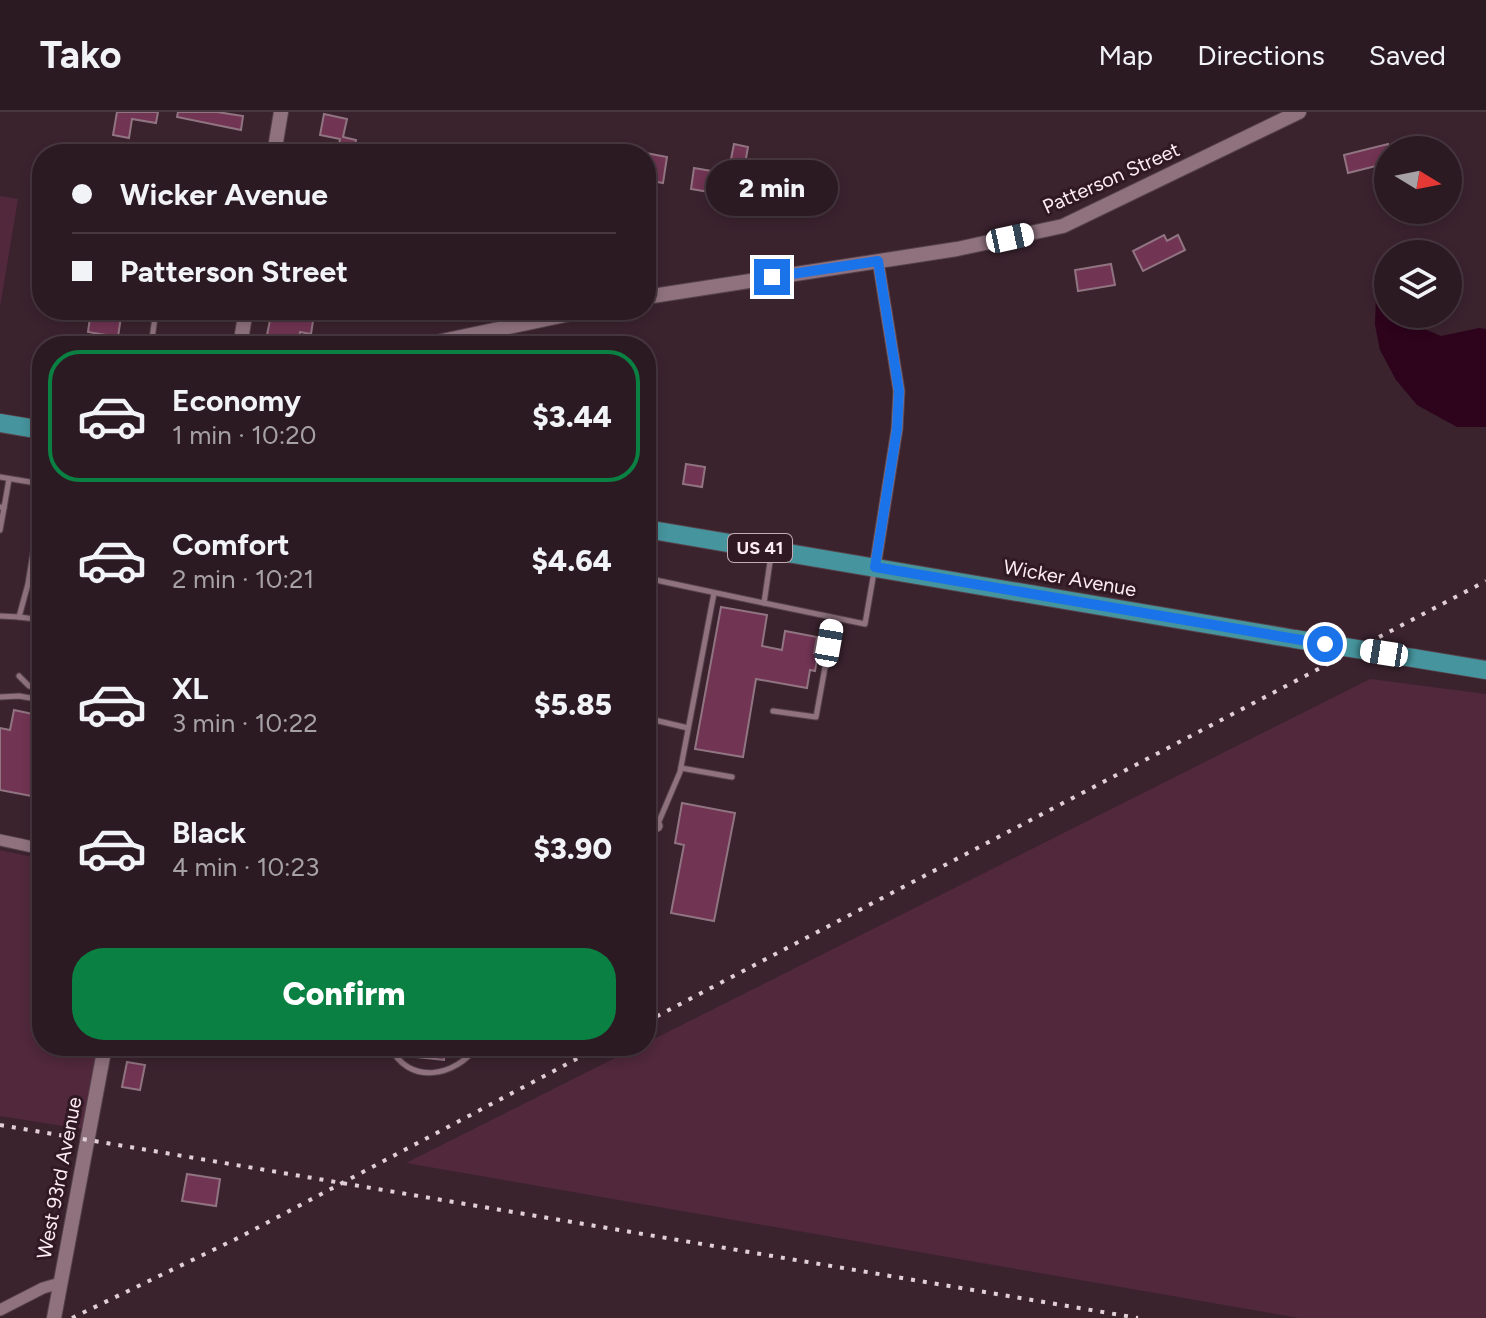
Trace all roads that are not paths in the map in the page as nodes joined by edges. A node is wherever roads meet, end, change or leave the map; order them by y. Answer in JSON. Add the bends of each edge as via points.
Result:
{"nodes":[{"id":1,"x":281,"y":112,"type":"edge"},
{"id":2,"x":1299,"y":112,"type":"edge"},
{"id":3,"x":276,"y":144,"type":"edge"},
{"id":4,"x":878,"y":261,"type":"junction"},
{"id":5,"x":656,"y":295,"type":"edge"},
{"id":6,"x":544,"y":320,"type":"edge"},
{"id":7,"x":503,"y":329,"type":"junction"},
{"id":8,"x":468,"y":336,"type":"edge"},
{"id":9,"x":502,"y":336,"type":"edge"},
{"id":10,"x":0,"y":423,"type":"edge"},
{"id":11,"x":32,"y":428,"type":"edge"},
{"id":12,"x":0,"y":477,"type":"edge"},
{"id":13,"x":9,"y":479,"type":"junction"},
{"id":14,"x":32,"y":482,"type":"edge"},
{"id":15,"x":2,"y":508,"type":"edge"},
{"id":16,"x":0,"y":530,"type":"edge"},
{"id":17,"x":656,"y":531,"type":"edge"},
{"id":18,"x":772,"y":550,"type":"junction"},
{"id":19,"x":32,"y":559,"type":"edge"},
{"id":20,"x":875,"y":567,"type":"junction"},
{"id":21,"x":656,"y":580,"type":"edge"},
{"id":22,"x":714,"y":593,"type":"junction"},
{"id":23,"x":764,"y":603,"type":"junction"},
{"id":24,"x":0,"y":616,"type":"edge"},
{"id":25,"x":19,"y":617,"type":"junction"},
{"id":26,"x":834,"y":618,"type":"junction"},
{"id":27,"x":32,"y":619,"type":"edge"},
{"id":28,"x":1486,"y":670,"type":"edge"},
{"id":29,"x":19,"y":676,"type":"dead end"},
{"id":30,"x":32,"y":687,"type":"edge"},
{"id":31,"x":0,"y":697,"type":"edge"},
{"id":32,"x":32,"y":698,"type":"edge"},
{"id":33,"x":773,"y":711,"type":"dead end"},
{"id":34,"x":656,"y":720,"type":"edge"},
{"id":35,"x":688,"y":728,"type":"junction"},
{"id":36,"x":681,"y":768,"type":"junction"},
{"id":37,"x":732,"y":777,"type":"dead end"},
{"id":38,"x":656,"y":818,"type":"edge"},
{"id":39,"x":0,"y":840,"type":"edge"},
{"id":40,"x":32,"y":847,"type":"edge"},
{"id":41,"x":103,"y":1056,"type":"edge"},
{"id":42,"x":397,"y":1056,"type":"edge"},
{"id":43,"x":470,"y":1056,"type":"edge"},
{"id":44,"x":60,"y":1283,"type":"junction"},
{"id":45,"x":0,"y":1310,"type":"edge"},
{"id":46,"x":54,"y":1318,"type":"edge"}],
"edges":[{"from":1,"to":3,"type":"street"},
{"from":2,"to":4,"type":"street","name":"Patterson Street","via":[[1063,226]]},
{"from":4,"to":5,"type":"street","name":"Patterson Street"},
{"from":4,"to":20,"type":"street","via":[[899,391]]},
{"from":6,"to":7,"type":"street"},
{"from":7,"to":8,"type":"street"},
{"from":7,"to":9,"type":"lane"},
{"from":10,"to":11,"type":"highway"},
{"from":12,"to":13,"type":"lane"},
{"from":13,"to":14,"type":"lane"},
{"from":13,"to":15,"type":"lane"},
{"from":15,"to":16,"type":"lane"},
{"from":17,"to":18,"type":"highway","name":"Wicker Avenue","number":"US 41"},
{"from":18,"to":20,"type":"highway","name":"Wicker Avenue","number":"US 41"},
{"from":18,"to":23,"type":"lane"},
{"from":19,"to":25,"type":"lane"},
{"from":20,"to":26,"type":"lane","via":[[865,624]]},
{"from":20,"to":28,"type":"highway","name":"Wicker Avenue","number":"US 41","bridge":true},
{"from":21,"to":22,"type":"lane"},
{"from":22,"to":23,"type":"lane"},
{"from":22,"to":35,"type":"lane"},
{"from":23,"to":26,"type":"lane"},
{"from":24,"to":25,"type":"lane"},
{"from":25,"to":27,"type":"lane"},
{"from":26,"to":33,"type":"lane","via":[[816,717]]},
{"from":29,"to":30,"type":"lane"},
{"from":31,"to":32,"type":"lane"},
{"from":34,"to":35,"type":"lane"},
{"from":35,"to":36,"type":"lane"},
{"from":36,"to":37,"type":"lane"},
{"from":36,"to":38,"type":"lane"},
{"from":39,"to":40,"type":"street"},
{"from":41,"to":44,"type":"street","name":"West 93rd Avenue"},
{"from":42,"to":43,"type":"lane","via":[[402,1064],[435,1073],[453,1069]]},
{"from":44,"to":45,"type":"street"},
{"from":44,"to":46,"type":"street","name":"West 93rd Avenue"}]}
